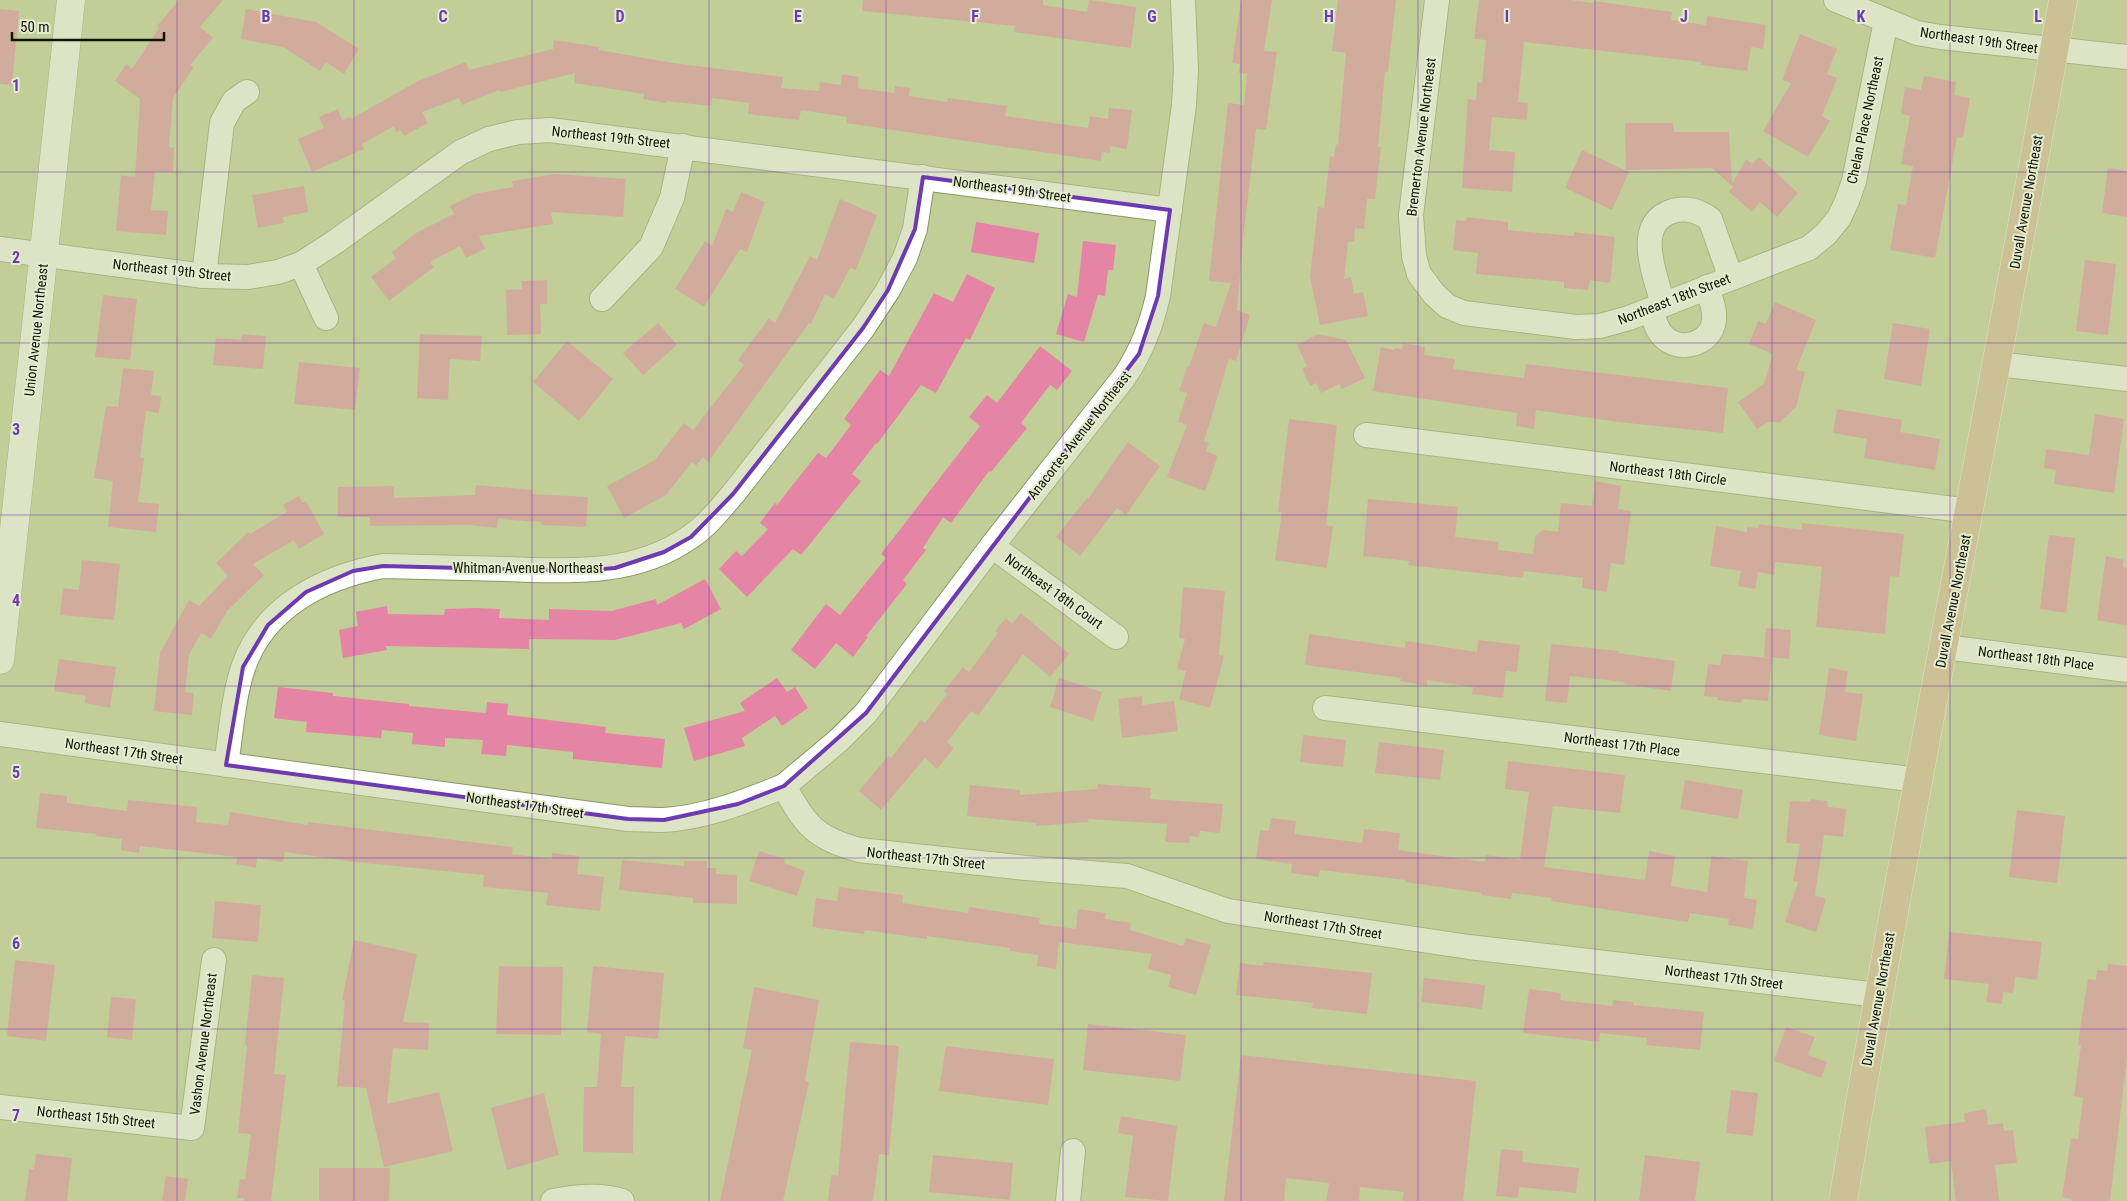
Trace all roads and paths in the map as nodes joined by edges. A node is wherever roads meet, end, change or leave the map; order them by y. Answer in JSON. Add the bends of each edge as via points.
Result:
{"nodes":[{"id":1,"x":71,"y":0,"type":"edge"},
{"id":2,"x":1183,"y":0,"type":"edge"},
{"id":3,"x":1437,"y":0,"type":"edge"},
{"id":4,"x":1836,"y":0,"type":"edge"},
{"id":5,"x":2063,"y":0,"type":"edge"},
{"id":6,"x":1886,"y":21,"type":"junction"},
{"id":7,"x":2054,"y":50,"type":"junction"},
{"id":8,"x":2127,"y":57,"type":"edge"},
{"id":9,"x":247,"y":92,"type":"dead end"},
{"id":10,"x":683,"y":146,"type":"junction"},
{"id":11,"x":924,"y":177,"type":"junction"},
{"id":12,"x":1170,"y":210,"type":"junction"},
{"id":13,"x":1839,"y":218,"type":"joint"},
{"id":14,"x":0,"y":249,"type":"edge"},
{"id":15,"x":44,"y":254,"type":"junction"},
{"id":16,"x":301,"y":264,"type":"junction"},
{"id":17,"x":1420,"y":274,"type":"joint"},
{"id":18,"x":204,"y":276,"type":"junction"},
{"id":19,"x":1731,"y":278,"type":"junction"},
{"id":20,"x":1707,"y":287,"type":"junction"},
{"id":21,"x":602,"y":299,"type":"dead end"},
{"id":22,"x":1657,"y":307,"type":"junction"},
{"id":23,"x":326,"y":318,"type":"dead end"},
{"id":24,"x":1997,"y":364,"type":"junction"},
{"id":25,"x":2127,"y":379,"type":"edge"},
{"id":26,"x":1366,"y":435,"type":"dead end"},
{"id":27,"x":9,"y":510,"type":"edge"},
{"id":28,"x":1970,"y":511,"type":"junction"},
{"id":29,"x":992,"y":546,"type":"junction"},
{"id":30,"x":1116,"y":636,"type":"dead end"},
{"id":31,"x":1945,"y":647,"type":"junction"},
{"id":32,"x":0,"y":660,"type":"edge"},
{"id":33,"x":2127,"y":670,"type":"edge"},
{"id":34,"x":1325,"y":708,"type":"dead end"},
{"id":35,"x":0,"y":734,"type":"edge"},
{"id":36,"x":226,"y":765,"type":"junction"},
{"id":37,"x":1920,"y":780,"type":"junction"},
{"id":38,"x":784,"y":786,"type":"junction"},
{"id":39,"x":214,"y":960,"type":"dead end"},
{"id":40,"x":1878,"y":995,"type":"junction"},
{"id":41,"x":0,"y":1107,"type":"edge"},
{"id":42,"x":192,"y":1128,"type":"joint"},
{"id":43,"x":1073,"y":1151,"type":"dead end"},
{"id":44,"x":553,"y":1201,"type":"edge"},
{"id":45,"x":622,"y":1201,"type":"edge"},
{"id":46,"x":1068,"y":1201,"type":"edge"},
{"id":47,"x":1843,"y":1201,"type":"edge"}],
"edges":[{"from":1,"to":15,"type":"street","name":"Union Avenue Northeast"},
{"from":2,"to":12,"type":"street","name":"Anacortes Avenue Northeast","via":[[1184,105]]},
{"from":3,"to":17,"type":"street","name":"Bremerton Avenue Northeast","via":[[1411,215],[1414,256]]},
{"from":4,"to":6,"type":"street","name":"Northeast 19th Street"},
{"from":5,"to":7,"type":"main road","name":"Duvall Avenue Northeast"},
{"from":6,"to":7,"type":"street","name":"Northeast 19th Street","via":[[1917,33],[1940,37]]},
{"from":6,"to":13,"type":"street","name":"Chelan Place Northeast","via":[[1854,181]]},
{"from":7,"to":8,"type":"street","name":"Northeast 19th Street"},
{"from":7,"to":24,"type":"main road","name":"Duvall Avenue Northeast"},
{"from":9,"to":18,"type":"street","via":[[234,101],[222,123]]},
{"from":10,"to":11,"type":"street","name":"Northeast 19th Street"},
{"from":10,"to":16,"type":"street","name":"Northeast 19th Street","via":[[550,130],[518,132],[489,139],[461,152]]},
{"from":10,"to":21,"type":"street","via":[[672,198],[651,247]]},
{"from":11,"to":12,"type":"street","name":"Northeast 19th Street"},
{"from":11,"to":36,"type":"street","name":"Whitman Avenue Northeast","via":[[915,228],[905,258],[888,290],[863,328],[733,494],[691,537],[640,562],[615,568],[582,571],[384,566],[354,571],[306,592],[284,607],[268,625],[243,667]]},
{"from":12,"to":29,"type":"street","name":"Anacortes Avenue Northeast","via":[[1158,296],[1151,327],[1139,354]]},
{"from":13,"to":19,"type":"street","name":"Northeast 18th Street","via":[[1809,248]]},
{"from":14,"to":15,"type":"street","name":"Northeast 19th Street"},
{"from":15,"to":18,"type":"street","name":"Northeast 19th Street"},
{"from":15,"to":27,"type":"street","name":"Union Avenue Northeast"},
{"from":16,"to":18,"type":"street","name":"Northeast 19th Street","via":[[248,277]]},
{"from":16,"to":23,"type":"street"},
{"from":17,"to":22,"type":"street","name":"Northeast 18th Street","via":[[1447,306],[1464,313],[1576,327],[1600,326]]},
{"from":19,"to":20,"type":"street","name":"Northeast 18th Street"},
{"from":19,"to":22,"type":"street","via":[[1710,219],[1691,210],[1671,212],[1655,224],[1648,244]]},
{"from":20,"to":22,"type":"street","name":"Northeast 18th Street"},
{"from":20,"to":22,"type":"street","via":[[1715,314],[1714,324],[1704,339],[1696,344],[1678,345],[1662,335]]},
{"from":24,"to":25,"type":"street"},
{"from":24,"to":28,"type":"main road","name":"Duvall Avenue Northeast"},
{"from":26,"to":28,"type":"street","name":"Northeast 18th Circle"},
{"from":27,"to":32,"type":"street","name":"Union Avenue Northeast"},
{"from":28,"to":31,"type":"main road","name":"Duvall Avenue Northeast"},
{"from":29,"to":30,"type":"street","name":"Northeast 18th Court"},
{"from":29,"to":38,"type":"street","name":"Anacortes Avenue Northeast","via":[[866,713]]},
{"from":31,"to":33,"type":"street","name":"Northeast 18th Place"},
{"from":31,"to":37,"type":"main road","name":"Duvall Avenue Northeast"},
{"from":34,"to":37,"type":"street","name":"Northeast 17th Place"},
{"from":35,"to":36,"type":"street","name":"Northeast 17th Street"},
{"from":36,"to":38,"type":"street","name":"Northeast 17th Street","via":[[628,819],[664,820],[698,814],[738,804]]},
{"from":37,"to":40,"type":"main road","name":"Duvall Avenue Northeast"},
{"from":38,"to":40,"type":"street","name":"Northeast 17th Street","via":[[809,827],[841,846],[859,850],[1127,876],[1228,911],[1469,947]]},
{"from":39,"to":42,"type":"street","name":"Vashon Avenue Northeast"},
{"from":40,"to":47,"type":"main road","name":"Duvall Avenue Northeast"},
{"from":41,"to":42,"type":"street","name":"Northeast 15th Street"},
{"from":43,"to":46,"type":"street"},
{"from":44,"to":45,"type":"street","via":[[571,1198]]}]}
